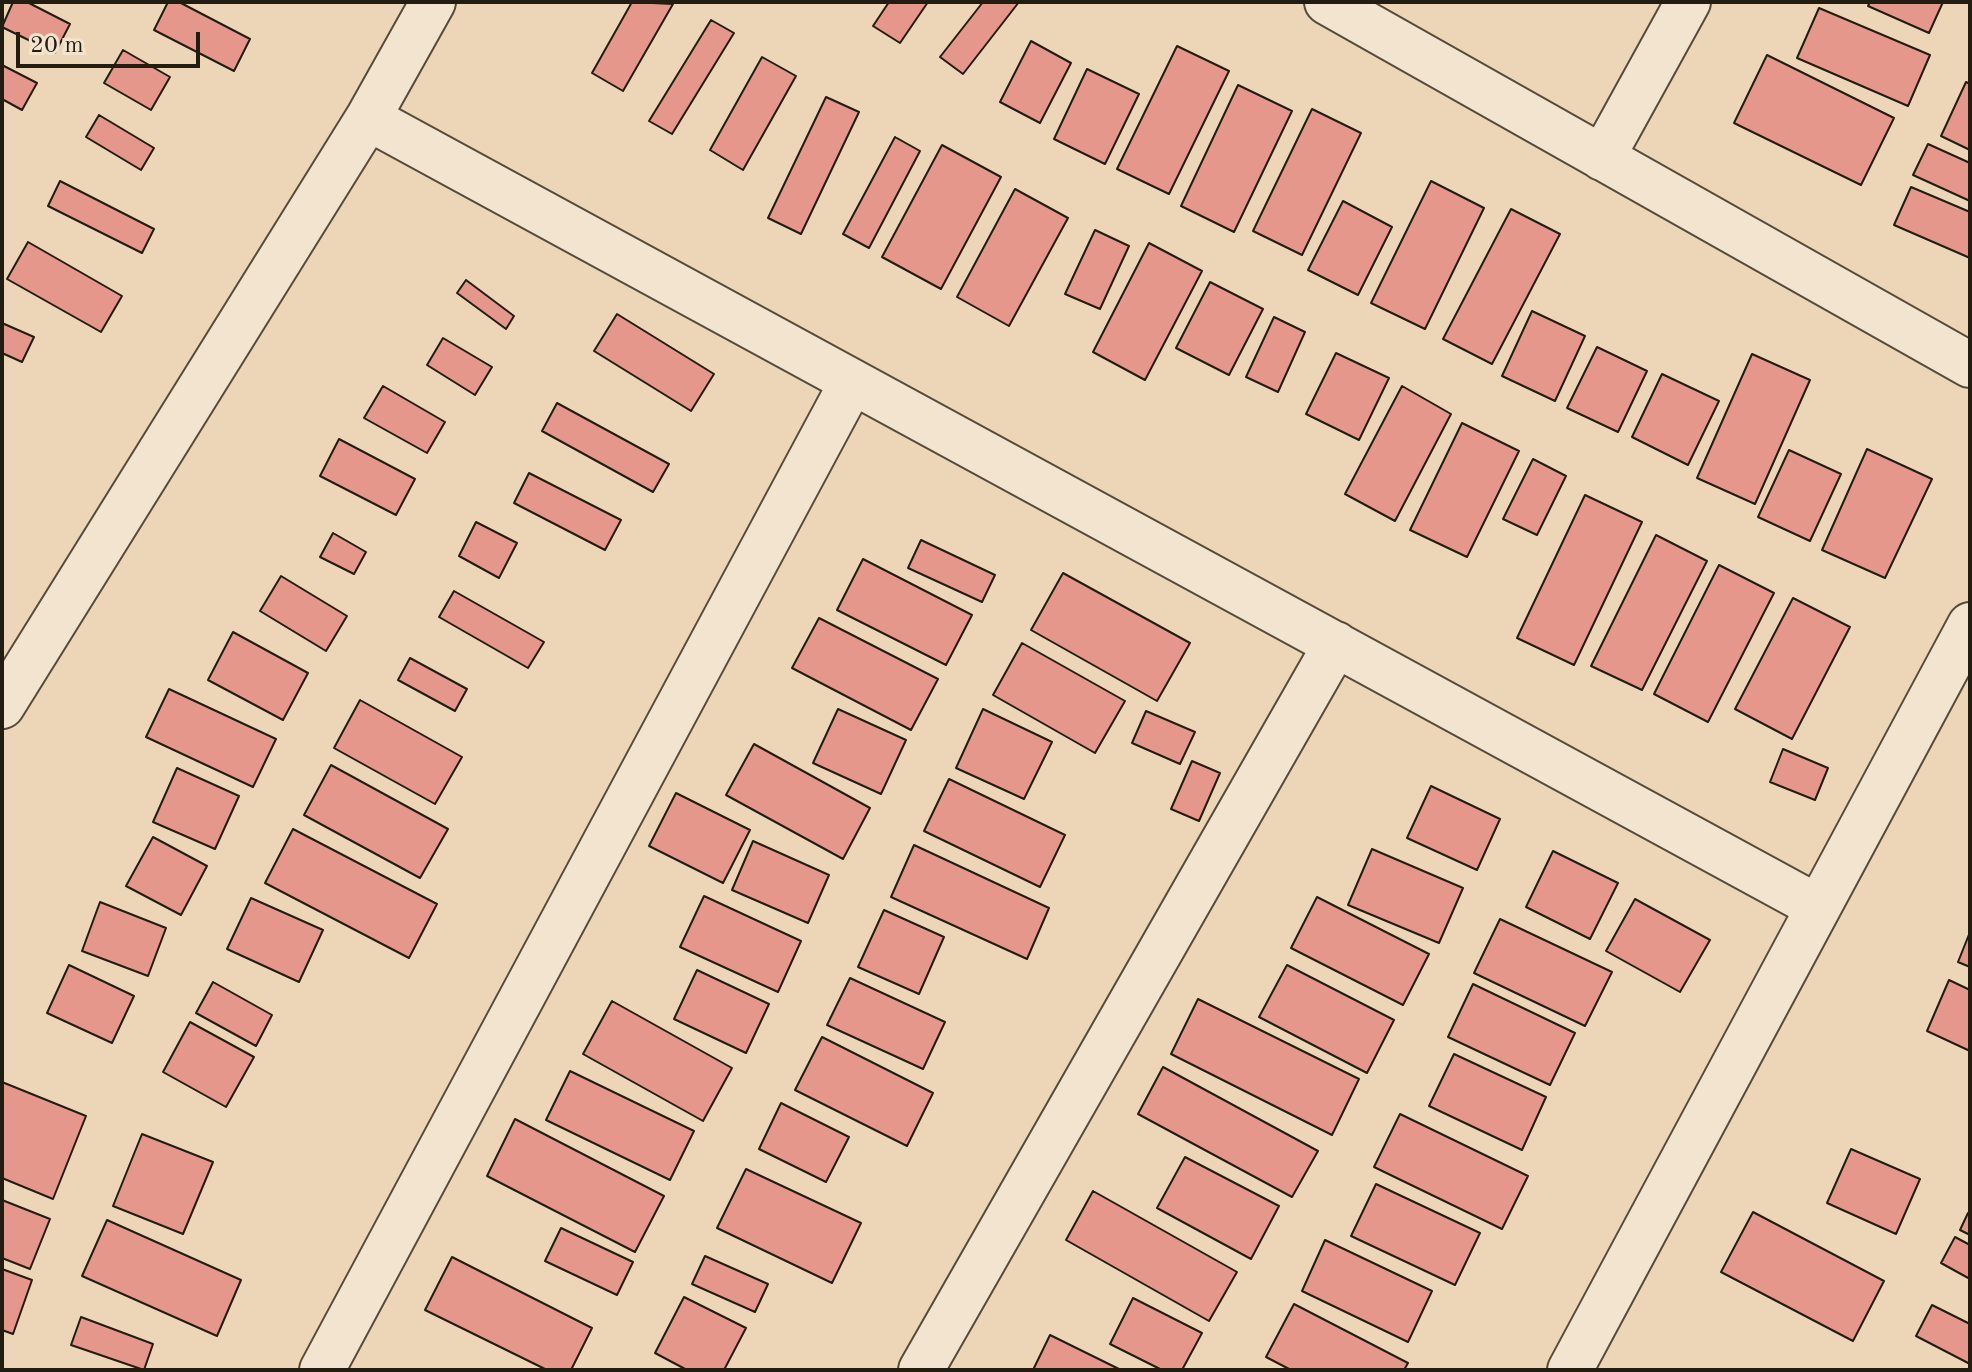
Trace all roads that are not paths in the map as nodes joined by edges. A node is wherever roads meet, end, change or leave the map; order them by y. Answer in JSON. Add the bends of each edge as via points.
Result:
{"nodes":[{"id":1,"x":433,"y":2,"type":"edge"},
{"id":2,"x":1327,"y":2,"type":"edge"},
{"id":3,"x":1688,"y":2,"type":"edge"},
{"id":4,"x":368,"y":118,"type":"junction"},
{"id":5,"x":1602,"y":158,"type":"junction"},
{"id":6,"x":1970,"y":365,"type":"edge"},
{"id":7,"x":852,"y":382,"type":"junction"},
{"id":8,"x":1970,"y":625,"type":"edge"},
{"id":9,"x":1336,"y":644,"type":"junction"},
{"id":10,"x":2,"y":706,"type":"edge"},
{"id":11,"x":1816,"y":906,"type":"junction"},
{"id":12,"x":333,"y":1367,"type":"edge"},
{"id":13,"x":921,"y":1370,"type":"edge"},
{"id":14,"x":1570,"y":1370,"type":"edge"}],
"edges":[{"from":1,"to":4,"type":"street"},
{"from":2,"to":5,"type":"street"},
{"from":3,"to":5,"type":"street"},
{"from":4,"to":7,"type":"street"},
{"from":4,"to":10,"type":"street"},
{"from":5,"to":6,"type":"street"},
{"from":7,"to":9,"type":"street"},
{"from":7,"to":12,"type":"street"},
{"from":8,"to":11,"type":"street"},
{"from":9,"to":11,"type":"street"},
{"from":9,"to":13,"type":"street"},
{"from":11,"to":14,"type":"street"}]}
